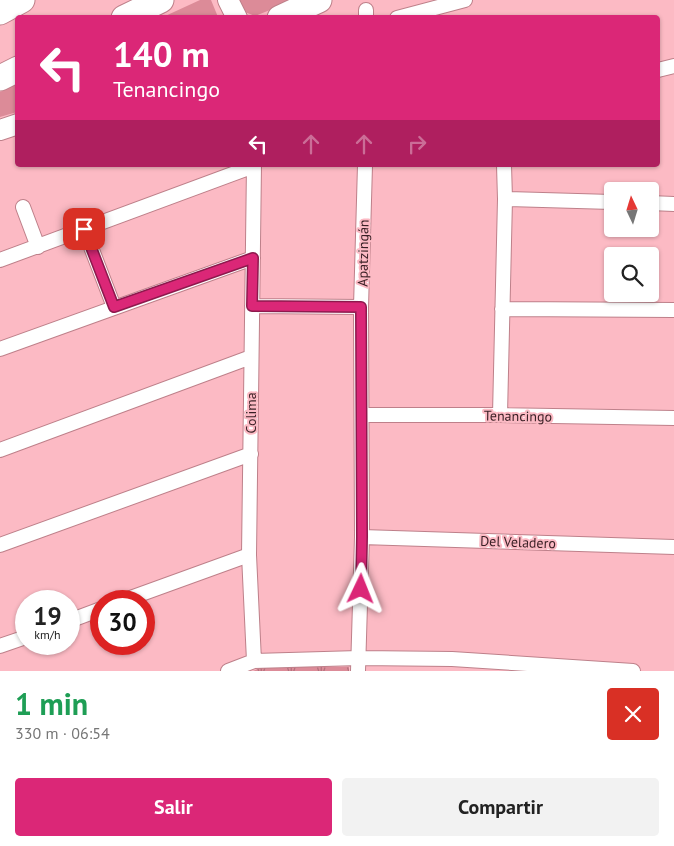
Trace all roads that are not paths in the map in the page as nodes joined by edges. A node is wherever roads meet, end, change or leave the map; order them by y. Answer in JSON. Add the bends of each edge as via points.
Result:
{"nodes":[{"id":1,"x":22,"y":0,"type":"edge"},
{"id":2,"x":161,"y":0,"type":"edge"},
{"id":3,"x":228,"y":0,"type":"edge"},
{"id":4,"x":319,"y":0,"type":"edge"},
{"id":5,"x":465,"y":0,"type":"edge"},
{"id":6,"x":0,"y":12,"type":"edge"},
{"id":7,"x":130,"y":15,"type":"edge"},
{"id":8,"x":235,"y":15,"type":"edge"},
{"id":9,"x":286,"y":15,"type":"edge"},
{"id":10,"x":408,"y":15,"type":"edge"},
{"id":11,"x":674,"y":66,"type":"edge"},
{"id":12,"x":15,"y":70,"type":"edge"},
{"id":13,"x":660,"y":70,"type":"edge"},
{"id":14,"x":0,"y":78,"type":"edge"},
{"id":15,"x":15,"y":125,"type":"edge"},
{"id":16,"x":0,"y":130,"type":"edge"},
{"id":17,"x":251,"y":167,"type":"edge"},
{"id":18,"x":254,"y":167,"type":"edge"},
{"id":19,"x":365,"y":167,"type":"edge"},
{"id":20,"x":504,"y":167,"type":"edge"},
{"id":21,"x":505,"y":198,"type":"junction"},
{"id":22,"x":604,"y":202,"type":"edge"},
{"id":23,"x":659,"y":203,"type":"edge"},
{"id":24,"x":674,"y":204,"type":"edge"},
{"id":25,"x":23,"y":207,"type":"dead end"},
{"id":26,"x":84,"y":229,"type":"junction"},
{"id":27,"x":38,"y":246,"type":"junction"},
{"id":28,"x":253,"y":258,"type":"junction"},
{"id":29,"x":0,"y":260,"type":"edge"},
{"id":30,"x":252,"y":306,"type":"junction"},
{"id":31,"x":114,"y":307,"type":"junction"},
{"id":32,"x":361,"y":307,"type":"junction"},
{"id":33,"x":502,"y":309,"type":"junction"},
{"id":34,"x":674,"y":310,"type":"edge"},
{"id":35,"x":0,"y":349,"type":"edge"},
{"id":36,"x":251,"y":356,"type":"junction"},
{"id":37,"x":362,"y":415,"type":"junction"},
{"id":38,"x":500,"y":415,"type":"junction"},
{"id":39,"x":674,"y":418,"type":"edge"},
{"id":40,"x":0,"y":450,"type":"edge"},
{"id":41,"x":251,"y":454,"type":"junction"},
{"id":42,"x":362,"y":537,"type":"junction"},
{"id":43,"x":0,"y":545,"type":"edge"},
{"id":44,"x":674,"y":547,"type":"edge"},
{"id":45,"x":249,"y":555,"type":"junction"},
{"id":46,"x":152,"y":590,"type":"edge"},
{"id":47,"x":15,"y":640,"type":"edge"},
{"id":48,"x":0,"y":646,"type":"edge"},
{"id":49,"x":254,"y":661,"type":"junction"},
{"id":50,"x":359,"y":665,"type":"edge"},
{"id":51,"x":452,"y":665,"type":"edge"},
{"id":52,"x":228,"y":671,"type":"edge"},
{"id":53,"x":633,"y":671,"type":"edge"}],
"edges":[{"from":1,"to":6,"type":"highway"},
{"from":2,"to":7,"type":"highway"},
{"from":3,"to":8,"type":"street"},
{"from":4,"to":9,"type":"highway"},
{"from":5,"to":10,"type":"street"},
{"from":11,"to":13,"type":"street"},
{"from":12,"to":14,"type":"highway"},
{"from":15,"to":16,"type":"street"},
{"from":17,"to":26,"type":"street"},
{"from":18,"to":28,"type":"street","name":"Colima"},
{"from":19,"to":32,"type":"street","name":"Apatzingán"},
{"from":20,"to":21,"type":"street"},
{"from":21,"to":22,"type":"street"},
{"from":21,"to":33,"type":"street"},
{"from":23,"to":24,"type":"street"},
{"from":25,"to":27,"type":"street"},
{"from":26,"to":27,"type":"street"},
{"from":26,"to":31,"type":"street"},
{"from":27,"to":29,"type":"street"},
{"from":28,"to":30,"type":"street","name":"Colima"},
{"from":28,"to":31,"type":"street"},
{"from":30,"to":32,"type":"street"},
{"from":30,"to":36,"type":"street","name":"Colima"},
{"from":31,"to":35,"type":"street"},
{"from":32,"to":37,"type":"street","name":"Apatzingán"},
{"from":33,"to":34,"type":"street"},
{"from":33,"to":38,"type":"street"},
{"from":36,"to":40,"type":"street"},
{"from":36,"to":41,"type":"street","name":"Colima"},
{"from":37,"to":38,"type":"street","name":"Tenancingo"},
{"from":37,"to":42,"type":"street","name":"Apatzingán"},
{"from":38,"to":39,"type":"street","name":"Tenancingo"},
{"from":41,"to":43,"type":"street"},
{"from":41,"to":45,"type":"street","name":"Colima"},
{"from":42,"to":44,"type":"street","name":"Del Veladero"},
{"from":42,"to":50,"type":"street","name":"Apatzingán"},
{"from":45,"to":46,"type":"street"},
{"from":45,"to":49,"type":"street","name":"Colima"},
{"from":47,"to":48,"type":"street"},
{"from":49,"to":50,"type":"street"},
{"from":49,"to":52,"type":"street"},
{"from":50,"to":51,"type":"street"},
{"from":51,"to":53,"type":"street"}]}
